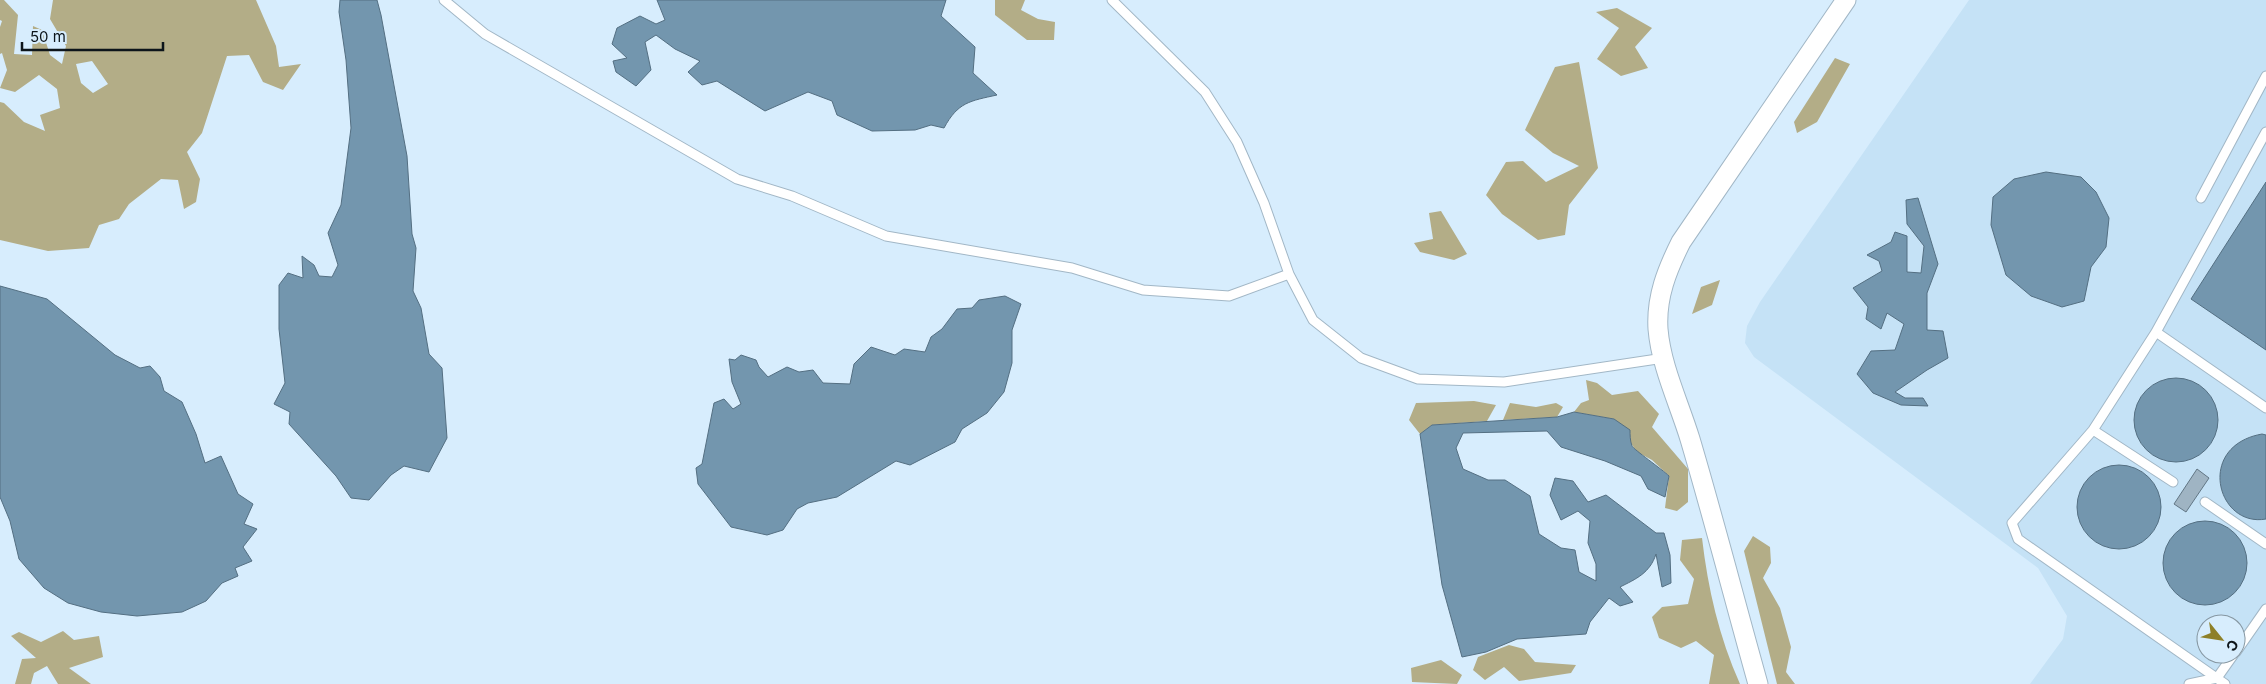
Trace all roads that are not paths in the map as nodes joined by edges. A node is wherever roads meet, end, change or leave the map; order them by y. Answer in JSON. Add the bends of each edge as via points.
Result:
{"nodes":[{"id":1,"x":444,"y":0,"type":"edge"},
{"id":2,"x":1112,"y":0,"type":"edge"},
{"id":3,"x":1846,"y":0,"type":"edge"},
{"id":4,"x":2266,"y":76,"type":"edge"},
{"id":5,"x":2266,"y":132,"type":"edge"},
{"id":6,"x":2201,"y":198,"type":"dead end"},
{"id":7,"x":1289,"y":274,"type":"junction"},
{"id":8,"x":2156,"y":332,"type":"junction"},
{"id":9,"x":1664,"y":358,"type":"junction"},
{"id":10,"x":2266,"y":408,"type":"edge"},
{"id":11,"x":2093,"y":430,"type":"junction"},
{"id":12,"x":2173,"y":482,"type":"dead end"},
{"id":13,"x":2206,"y":502,"type":"dead end"},
{"id":14,"x":2266,"y":544,"type":"edge"},
{"id":15,"x":2266,"y":609,"type":"edge"},
{"id":16,"x":2246,"y":637,"type":"edge"},
{"id":17,"x":2230,"y":664,"type":"edge"},
{"id":18,"x":2221,"y":681,"type":"edge"},
{"id":19,"x":1758,"y":684,"type":"edge"},
{"id":20,"x":2188,"y":684,"type":"edge"}],
"edges":[{"from":1,"to":7,"type":"lane","via":[[485,34],[737,179],[792,196],[886,236],[1072,268],[1143,290],[1229,296]]},
{"from":2,"to":7,"type":"lane","via":[[1205,92],[1227,125],[1264,203]]},
{"from":3,"to":9,"type":"street","via":[[1682,242],[1665,274],[1658,329]]},
{"from":4,"to":6,"type":"lane"},
{"from":5,"to":8,"type":"lane"},
{"from":7,"to":9,"type":"lane","via":[[1313,320],[1361,358],[1418,379],[1504,382]]},
{"from":8,"to":10,"type":"lane"},
{"from":8,"to":11,"type":"lane"},
{"from":9,"to":19,"type":"street","via":[[1690,439]]},
{"from":11,"to":12,"type":"lane"},
{"from":11,"to":18,"type":"lane","via":[[2012,523],[2018,538]]},
{"from":13,"to":14,"type":"lane"},
{"from":15,"to":16,"type":"lane"},
{"from":17,"to":18,"type":"lane"},
{"from":18,"to":20,"type":"lane"}]}
